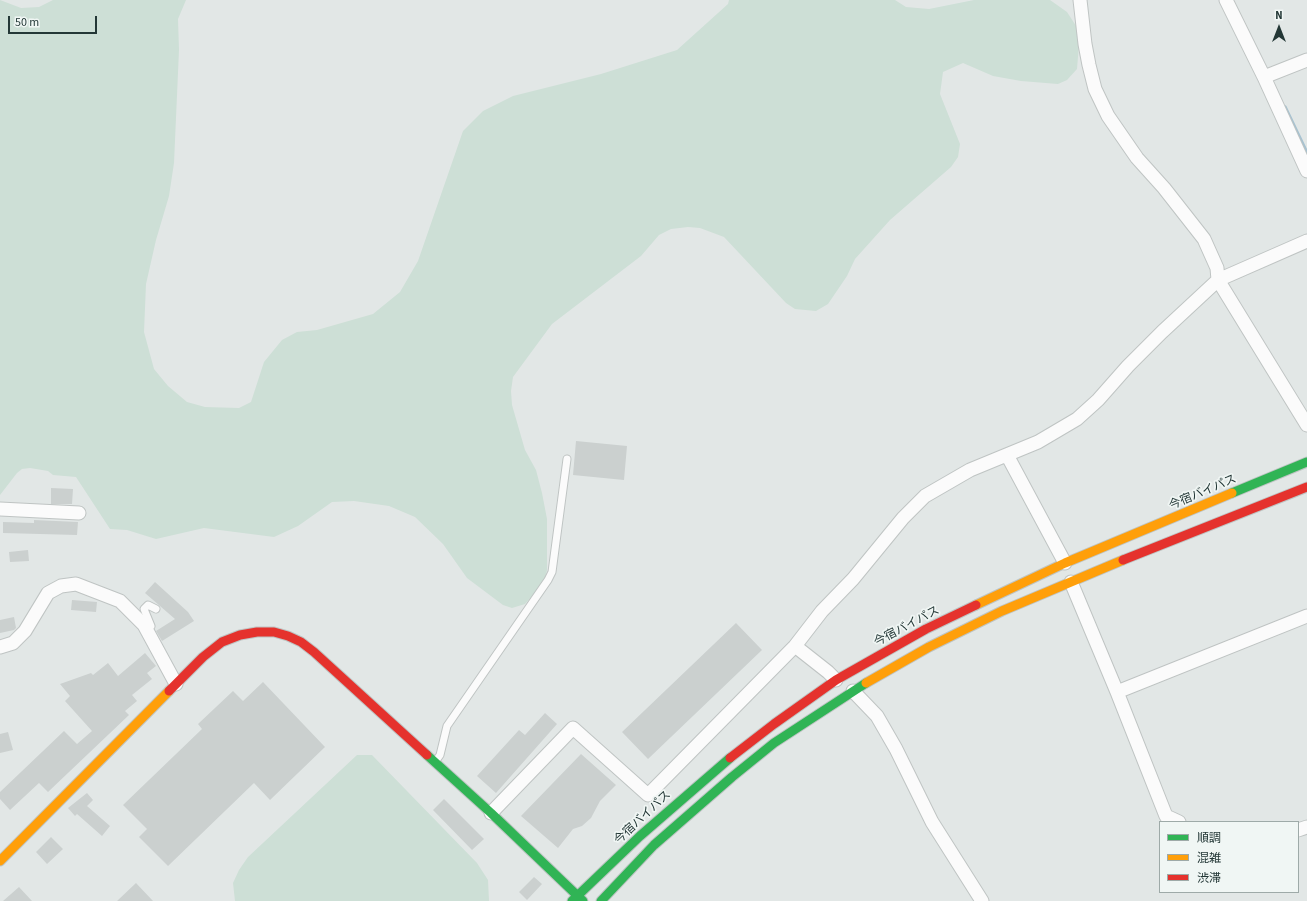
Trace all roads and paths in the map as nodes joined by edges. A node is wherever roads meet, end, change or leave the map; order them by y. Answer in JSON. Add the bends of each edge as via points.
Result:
{"nodes":[{"id":1,"x":1080,"y":0,"type":"edge"},
{"id":2,"x":1226,"y":0,"type":"edge"},
{"id":3,"x":1307,"y":60,"type":"edge"},
{"id":4,"x":1264,"y":77,"type":"junction"},
{"id":5,"x":1307,"y":171,"type":"edge"},
{"id":6,"x":1307,"y":241,"type":"edge"},
{"id":7,"x":1218,"y":280,"type":"junction"},
{"id":8,"x":1307,"y":425,"type":"edge"},
{"id":9,"x":1007,"y":455,"type":"junction"},
{"id":10,"x":567,"y":459,"type":"dead end"},
{"id":11,"x":1307,"y":462,"type":"edge"},
{"id":12,"x":1307,"y":487,"type":"edge"},
{"id":13,"x":0,"y":509,"type":"edge"},
{"id":14,"x":79,"y":513,"type":"dead end"},
{"id":15,"x":1064,"y":563,"type":"junction"},
{"id":16,"x":1071,"y":582,"type":"junction"},
{"id":17,"x":156,"y":609,"type":"dead end"},
{"id":18,"x":1307,"y":616,"type":"edge"},
{"id":19,"x":146,"y":629,"type":"junction"},
{"id":20,"x":795,"y":646,"type":"junction"},
{"id":21,"x":0,"y":647,"type":"edge"},
{"id":22,"x":836,"y":680,"type":"junction"},
{"id":23,"x":176,"y":684,"type":"junction"},
{"id":24,"x":853,"y":691,"type":"junction"},
{"id":25,"x":1117,"y":692,"type":"junction"},
{"id":26,"x":435,"y":762,"type":"junction"},
{"id":27,"x":491,"y":813,"type":"junction"},
{"id":28,"x":1177,"y":821,"type":"edge"},
{"id":29,"x":0,"y":861,"type":"edge"},
{"id":30,"x":578,"y":899,"type":"edge"},
{"id":31,"x":601,"y":901,"type":"edge"},
{"id":32,"x":982,"y":901,"type":"edge"}],
"edges":[{"from":1,"to":7,"type":"street","via":[[1089,65],[1108,116],[1137,158],[1204,239],[1217,268]]},
{"from":2,"to":4,"type":"street"},
{"from":3,"to":4,"type":"street"},
{"from":4,"to":5,"type":"street"},
{"from":6,"to":7,"type":"street"},
{"from":7,"to":8,"type":"street"},
{"from":7,"to":9,"type":"street","via":[[1162,332],[1098,400],[1076,419],[1038,442]]},
{"from":9,"to":15,"type":"street"},
{"from":9,"to":20,"type":"street","via":[[970,470],[925,496],[902,518]]},
{"from":10,"to":26,"type":"lane","via":[[552,572],[447,726],[440,755]]},
{"from":11,"to":15,"type":"main road","name":"今宿バイパス"},
{"from":12,"to":16,"type":"main road"},
{"from":13,"to":14,"type":"street"},
{"from":15,"to":22,"type":"main road","name":"今宿バイパス","via":[[926,629]]},
{"from":16,"to":24,"type":"main road","via":[[1002,611],[928,647]]},
{"from":16,"to":25,"type":"street"},
{"from":17,"to":19,"type":"lane","via":[[148,605],[144,609],[151,626]]},
{"from":18,"to":25,"type":"street"},
{"from":19,"to":21,"type":"street","via":[[120,601],[76,584],[61,586],[48,593],[25,631],[13,643]]},
{"from":19,"to":23,"type":"street"},
{"from":20,"to":22,"type":"street"},
{"from":20,"to":27,"type":"street","via":[[648,795],[573,728]]},
{"from":22,"to":30,"type":"main road","name":"今宿バイパス","via":[[725,762],[640,836]]},
{"from":23,"to":26,"type":"main road","via":[[222,642],[257,632],[274,632],[288,636],[314,652]]},
{"from":23,"to":29,"type":"main road"},
{"from":24,"to":31,"type":"main road","via":[[774,743],[732,777],[654,845]]},
{"from":24,"to":32,"type":"street","via":[[877,716],[932,822]]},
{"from":25,"to":28,"type":"street","via":[[1166,816]]},
{"from":26,"to":27,"type":"main road"},
{"from":27,"to":30,"type":"main road"}]}
